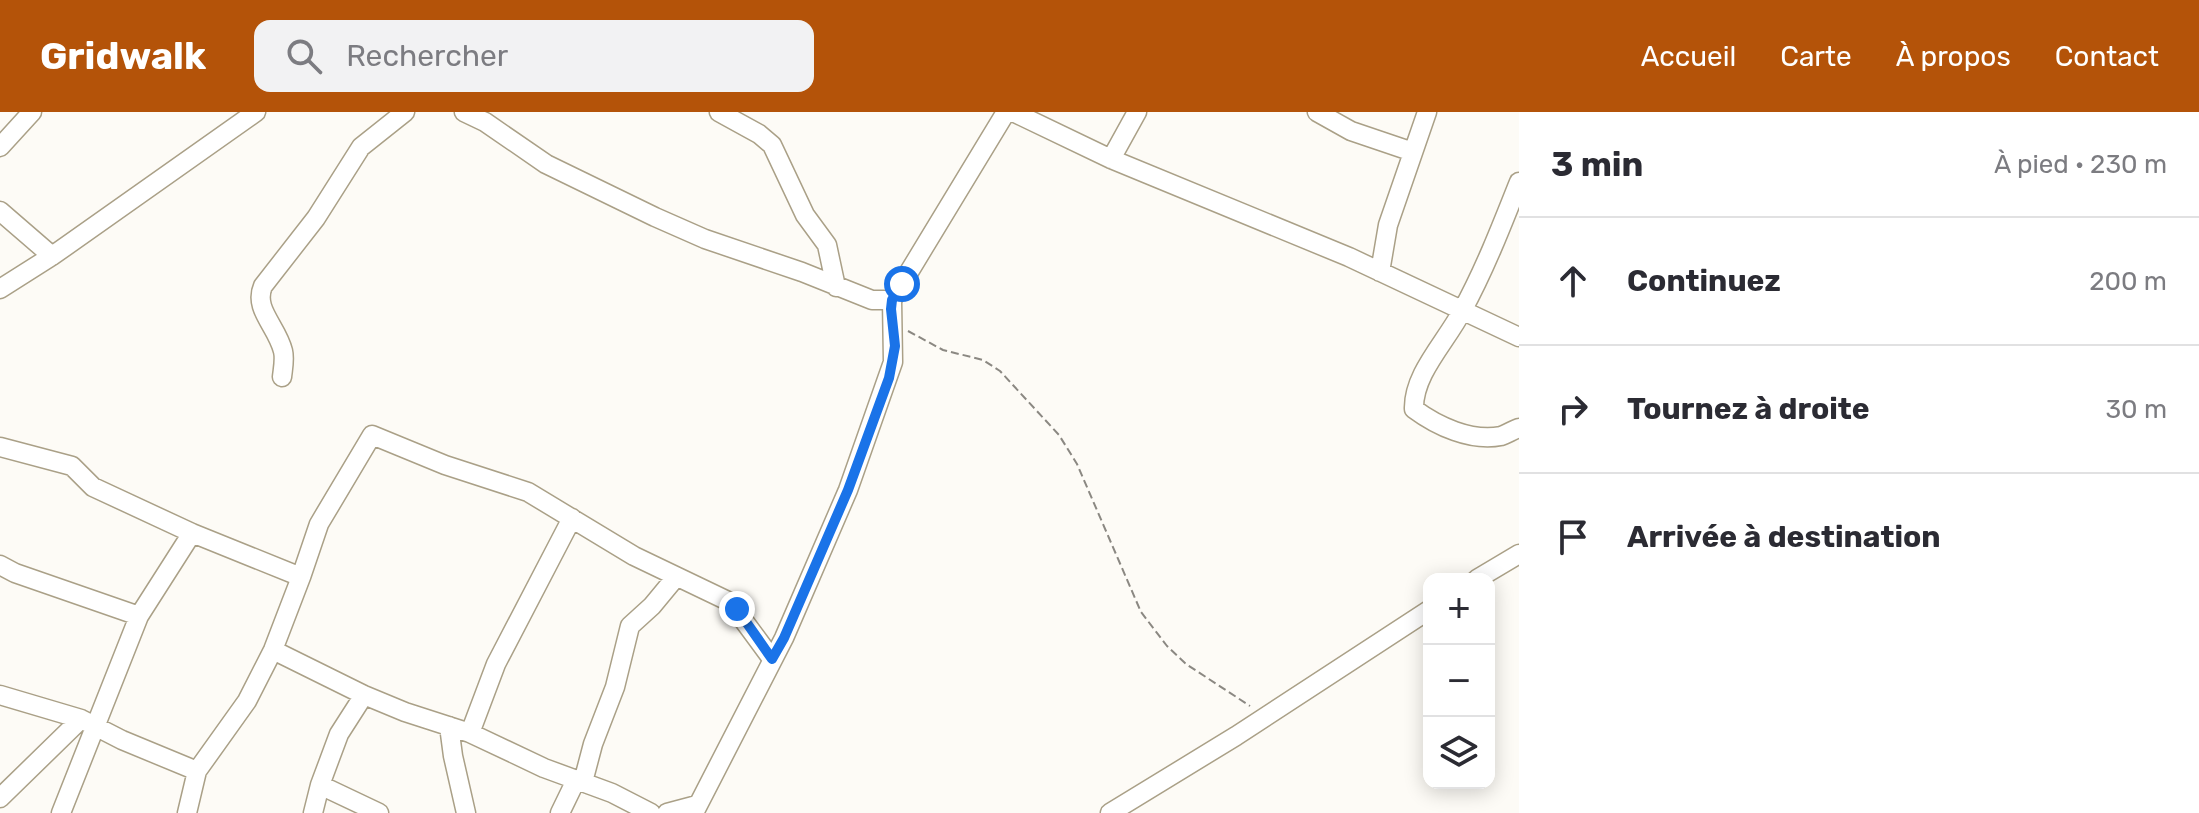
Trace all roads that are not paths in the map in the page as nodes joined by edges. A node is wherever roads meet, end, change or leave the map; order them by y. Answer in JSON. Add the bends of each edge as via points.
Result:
{"nodes":[{"id":1,"x":32,"y":112,"type":"edge"},
{"id":2,"x":256,"y":112,"type":"edge"},
{"id":3,"x":405,"y":112,"type":"edge"},
{"id":4,"x":464,"y":112,"type":"edge"},
{"id":5,"x":719,"y":112,"type":"edge"},
{"id":6,"x":1006,"y":112,"type":"edge"},
{"id":7,"x":1013,"y":112,"type":"edge"},
{"id":8,"x":1137,"y":112,"type":"edge"},
{"id":9,"x":1317,"y":112,"type":"edge"},
{"id":10,"x":1427,"y":112,"type":"edge"},
{"id":11,"x":0,"y":147,"type":"edge"},
{"id":12,"x":1413,"y":152,"type":"junction"},
{"id":13,"x":1111,"y":159,"type":"junction"},
{"id":14,"x":1519,"y":182,"type":"edge"},
{"id":15,"x":0,"y":211,"type":"edge"},
{"id":16,"x":52,"y":256,"type":"junction"},
{"id":17,"x":1380,"y":272,"type":"junction"},
{"id":18,"x":836,"y":287,"type":"junction"},
{"id":19,"x":0,"y":289,"type":"edge"},
{"id":20,"x":892,"y":300,"type":"junction"},
{"id":21,"x":1462,"y":311,"type":"junction"},
{"id":22,"x":1519,"y":337,"type":"edge"},
{"id":23,"x":282,"y":377,"type":"dead end"},
{"id":24,"x":1519,"y":428,"type":"edge"},
{"id":25,"x":0,"y":447,"type":"edge"},
{"id":26,"x":572,"y":518,"type":"junction"},
{"id":27,"x":192,"y":533,"type":"junction"},
{"id":28,"x":1519,"y":554,"type":"edge"},
{"id":29,"x":0,"y":565,"type":"edge"},
{"id":30,"x":1487,"y":573,"type":"edge"},
{"id":31,"x":301,"y":577,"type":"junction"},
{"id":32,"x":676,"y":577,"type":"junction"},
{"id":33,"x":1423,"y":614,"type":"edge"},
{"id":34,"x":139,"y":616,"type":"junction"},
{"id":35,"x":273,"y":650,"type":"junction"},
{"id":36,"x":772,"y":659,"type":"junction"},
{"id":37,"x":0,"y":695,"type":"edge"},
{"id":38,"x":364,"y":695,"type":"junction"},
{"id":39,"x":88,"y":722,"type":"junction"},
{"id":40,"x":449,"y":726,"type":"junction"},
{"id":41,"x":470,"y":733,"type":"junction"},
{"id":42,"x":197,"y":771,"type":"junction"},
{"id":43,"x":579,"y":781,"type":"junction"},
{"id":44,"x":320,"y":785,"type":"junction"},
{"id":45,"x":0,"y":798,"type":"edge"},
{"id":46,"x":696,"y":809,"type":"edge"},
{"id":47,"x":61,"y":813,"type":"edge"},
{"id":48,"x":187,"y":813,"type":"edge"},
{"id":49,"x":313,"y":813,"type":"edge"},
{"id":50,"x":379,"y":813,"type":"edge"},
{"id":51,"x":466,"y":813,"type":"edge"},
{"id":52,"x":560,"y":813,"type":"edge"},
{"id":53,"x":651,"y":813,"type":"edge"},
{"id":54,"x":667,"y":813,"type":"edge"},
{"id":55,"x":1110,"y":813,"type":"edge"}],
"edges":[{"from":1,"to":11,"type":"street"},
{"from":2,"to":16,"type":"street"},
{"from":3,"to":23,"type":"street","via":[[361,147],[258,296],[285,355]]},
{"from":4,"to":18,"type":"street","via":[[546,164],[655,217]]},
{"from":5,"to":18,"type":"street","via":[[772,145],[805,215],[827,245]]},
{"from":6,"to":20,"type":"street"},
{"from":7,"to":13,"type":"street"},
{"from":8,"to":13,"type":"street"},
{"from":9,"to":12,"type":"street","via":[[1351,131]]},
{"from":10,"to":12,"type":"street"},
{"from":12,"to":17,"type":"street","via":[[1388,225]]},
{"from":13,"to":17,"type":"street"},
{"from":14,"to":21,"type":"street"},
{"from":15,"to":16,"type":"street"},
{"from":16,"to":19,"type":"street"},
{"from":17,"to":21,"type":"street"},
{"from":18,"to":20,"type":"street","via":[[872,300]]},
{"from":20,"to":36,"type":"street","via":[[895,346],[889,378],[848,490]]},
{"from":21,"to":22,"type":"street"},
{"from":21,"to":24,"type":"street","via":[[1421,381],[1414,409],[1435,424],[1469,434],[1500,436]]},
{"from":25,"to":27,"type":"street","via":[[72,466],[93,487]]},
{"from":26,"to":31,"type":"street","via":[[528,492],[372,435],[319,524]]},
{"from":26,"to":32,"type":"street"},
{"from":26,"to":41,"type":"street","via":[[496,664]]},
{"from":27,"to":31,"type":"street"},
{"from":27,"to":34,"type":"street"},
{"from":28,"to":30,"type":"street"},
{"from":29,"to":34,"type":"street"},
{"from":31,"to":35,"type":"street"},
{"from":32,"to":36,"type":"street","via":[[730,602]]},
{"from":32,"to":43,"type":"street","via":[[630,626],[615,687]]},
{"from":33,"to":55,"type":"street"},
{"from":34,"to":39,"type":"street"},
{"from":35,"to":38,"type":"street"},
{"from":35,"to":42,"type":"street","via":[[247,701]]},
{"from":36,"to":46,"type":"street"},
{"from":37,"to":39,"type":"street"},
{"from":38,"to":40,"type":"street"},
{"from":38,"to":44,"type":"street","via":[[339,734]]},
{"from":39,"to":42,"type":"street"},
{"from":39,"to":45,"type":"street"},
{"from":39,"to":47,"type":"street"},
{"from":40,"to":41,"type":"street"},
{"from":40,"to":51,"type":"street"},
{"from":41,"to":43,"type":"street"},
{"from":42,"to":48,"type":"street"},
{"from":43,"to":52,"type":"street"},
{"from":43,"to":53,"type":"street"},
{"from":44,"to":49,"type":"street"},
{"from":44,"to":50,"type":"street"},
{"from":46,"to":54,"type":"street"}]}
